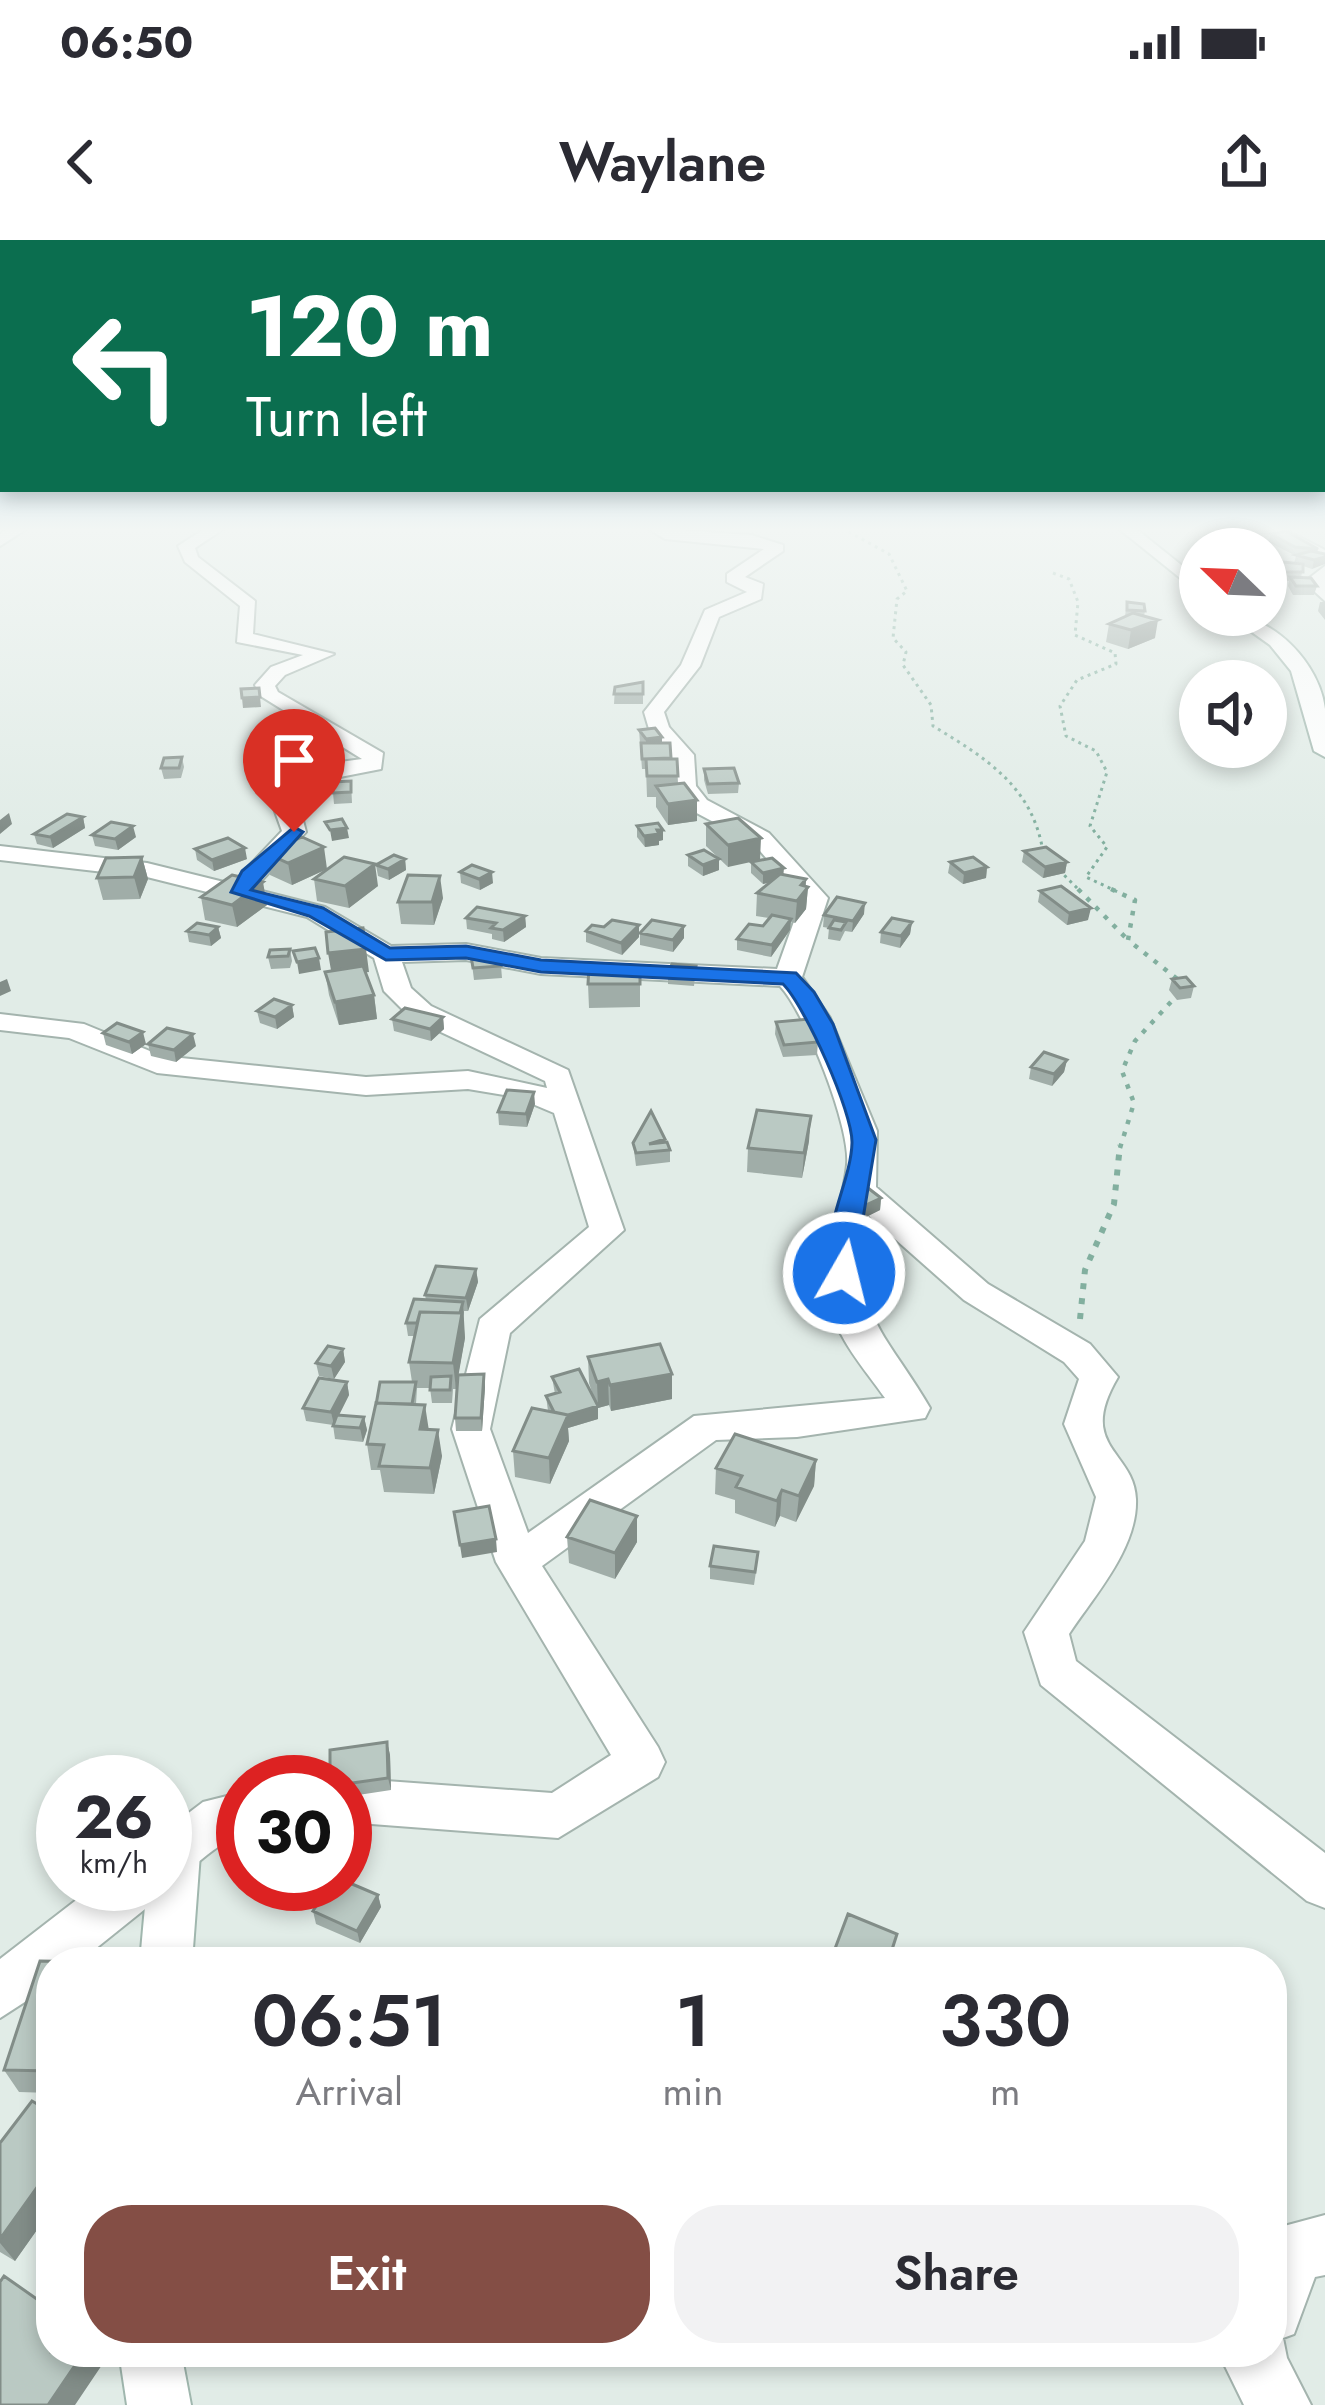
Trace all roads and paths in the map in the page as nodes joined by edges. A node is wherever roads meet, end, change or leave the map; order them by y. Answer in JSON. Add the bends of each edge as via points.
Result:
{"nodes":[{"id":1,"x":245,"y":629,"type":"edge"},
{"id":2,"x":705,"y":629,"type":"edge"},
{"id":3,"x":893,"y":629,"type":"edge"},
{"id":4,"x":1076,"y":629,"type":"edge"},
{"id":5,"x":1272,"y":636,"type":"edge"},
{"id":6,"x":1325,"y":751,"type":"edge"},
{"id":7,"x":0,"y":853,"type":"edge"},
{"id":8,"x":1044,"y":858,"type":"edge"},
{"id":9,"x":1056,"y":868,"type":"edge"},
{"id":10,"x":240,"y":892,"type":"junction"},
{"id":11,"x":1128,"y":940,"type":"junction"},
{"id":12,"x":386,"y":954,"type":"junction"},
{"id":13,"x":788,"y":978,"type":"junction"},
{"id":14,"x":0,"y":1022,"type":"edge"},
{"id":15,"x":571,"y":1109,"type":"junction"},
{"id":16,"x":859,"y":1189,"type":"junction"},
{"id":17,"x":1077,"y":1353,"type":"junction"},
{"id":18,"x":517,"y":1562,"type":"junction"},
{"id":19,"x":372,"y":1801,"type":"edge"},
{"id":20,"x":216,"y":1821,"type":"edge"},
{"id":21,"x":192,"y":1840,"type":"edge"},
{"id":22,"x":1325,"y":1884,"type":"edge"},
{"id":23,"x":102,"y":1911,"type":"edge"},
{"id":24,"x":162,"y":1911,"type":"edge"},
{"id":25,"x":57,"y":1947,"type":"edge"},
{"id":26,"x":165,"y":1947,"type":"edge"},
{"id":27,"x":36,"y":1963,"type":"edge"},
{"id":28,"x":0,"y":1992,"type":"edge"},
{"id":29,"x":1325,"y":2246,"type":"edge"},
{"id":30,"x":1287,"y":2270,"type":"edge"},
{"id":31,"x":153,"y":2367,"type":"edge"},
{"id":32,"x":1257,"y":2367,"type":"edge"},
{"id":33,"x":159,"y":2405,"type":"edge"},
{"id":34,"x":1279,"y":2405,"type":"edge"}],
"edges":[{"from":1,"to":10,"type":"street","via":[[243,638],[325,654],[278,670],[265,685],[268,695],[372,753],[373,764],[283,783],[294,832]]},
{"from":2,"to":13,"type":"street","via":[[690,666],[654,712],[683,755],[685,787],[699,805],[760,838],[815,898]]},
{"from":3,"to":8,"type":"path","via":[[933,726],[1011,776],[1042,819]]},
{"from":4,"to":11,"type":"path","via":[[1114,653],[1116,664],[1072,682],[1058,716],[1066,736],[1096,752],[1108,772],[1090,826],[1107,848],[1086,877],[1135,900]]},
{"from":5,"to":6,"type":"street","via":[[1314,688]]},
{"from":7,"to":10,"type":"street","via":[[147,870]]},
{"from":9,"to":11,"type":"path"},
{"from":10,"to":12,"type":"street","via":[[316,912]]},
{"from":11,"to":17,"type":"path","via":[[1185,985],[1135,1041],[1122,1071],[1134,1103],[1114,1204],[1085,1270]]},
{"from":12,"to":13,"type":"street","via":[[466,952],[541,966]]},
{"from":12,"to":15,"type":"street","via":[[398,991],[421,1012],[558,1076]]},
{"from":13,"to":16,"type":"street","via":[[822,1024],[864,1140]]},
{"from":14,"to":15,"type":"street","via":[[74,1030],[157,1064],[366,1086],[468,1080],[523,1089]]},
{"from":15,"to":18,"type":"street","via":[[607,1229],[493,1328],[471,1429]]},
{"from":16,"to":17,"type":"street","via":[[976,1292]]},
{"from":16,"to":18,"type":"street","via":[[843,1249],[845,1298],[859,1340],[911,1408],[708,1426]]},
{"from":17,"to":22,"type":"street","via":[[1099,1377],[1082,1401],[1082,1435],[1115,1497],[1105,1545],[1046,1632],[1057,1672]]},
{"from":18,"to":19,"type":"street","via":[[640,1762],[558,1816]]},
{"from":20,"to":21,"type":"street"},
{"from":23,"to":25,"type":"street"},
{"from":24,"to":26,"type":"street"},
{"from":27,"to":28,"type":"street"},
{"from":29,"to":30,"type":"street","via":[[1294,2250]]},
{"from":31,"to":33,"type":"street"},
{"from":32,"to":34,"type":"street"}]}
